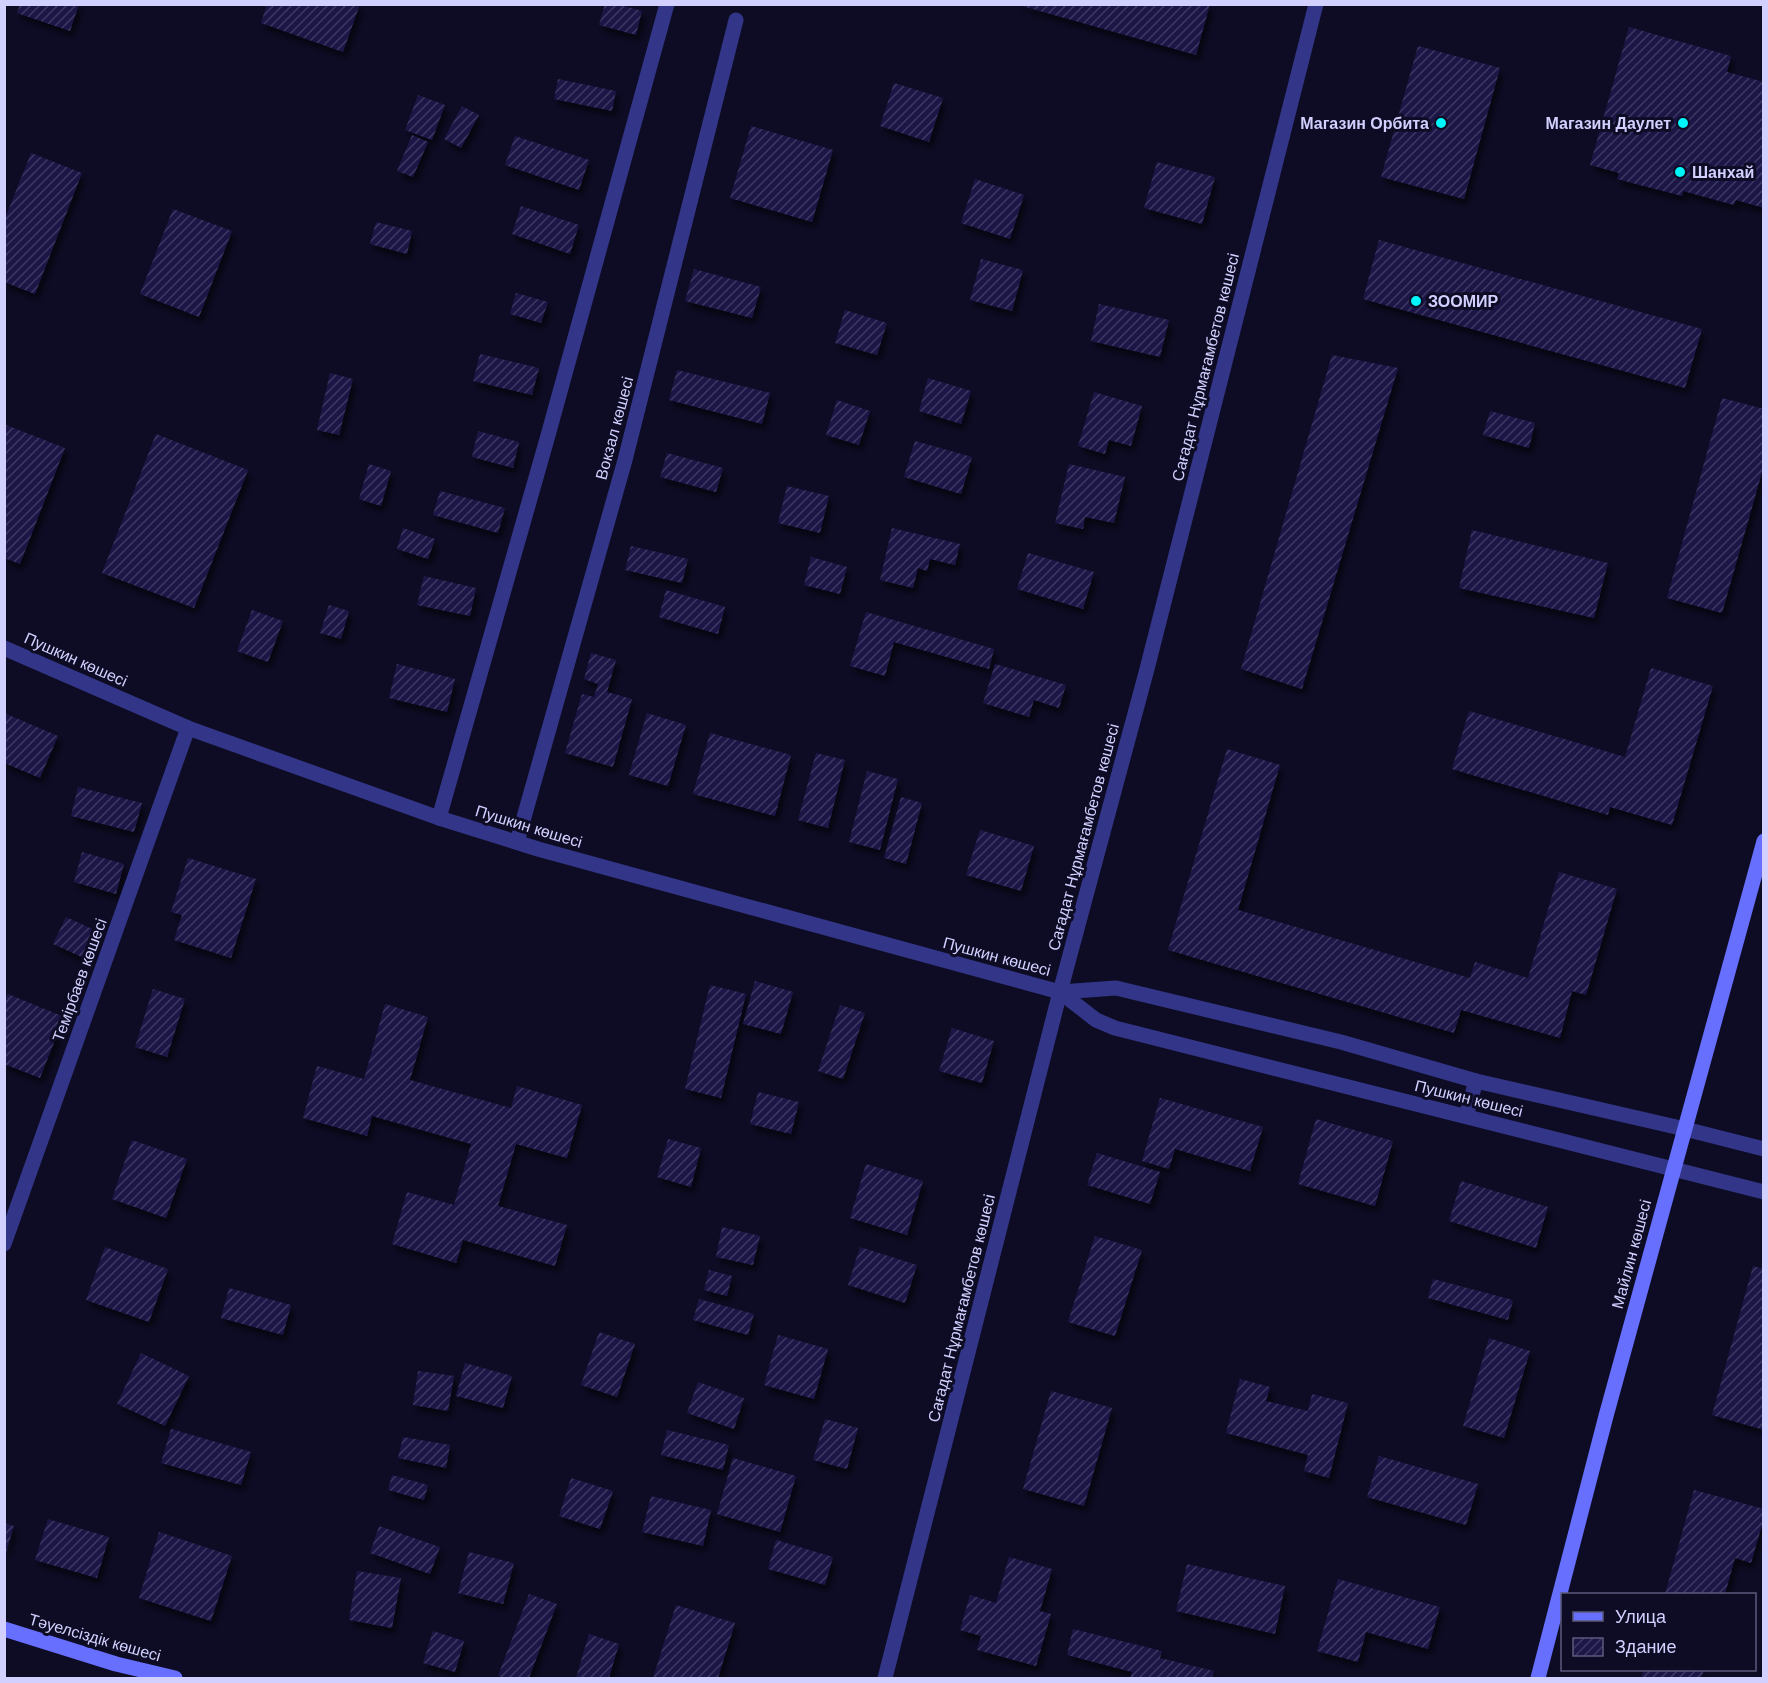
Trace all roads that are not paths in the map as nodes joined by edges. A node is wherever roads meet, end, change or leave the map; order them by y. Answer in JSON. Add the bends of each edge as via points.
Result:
{"nodes":[{"id":1,"x":667,"y":4,"type":"edge"},
{"id":2,"x":1316,"y":4,"type":"edge"},
{"id":3,"x":735,"y":20,"type":"dead end"},
{"id":4,"x":4,"y":648,"type":"edge"},
{"id":5,"x":188,"y":728,"type":"junction"},
{"id":6,"x":439,"y":818,"type":"junction"},
{"id":7,"x":1764,"y":841,"type":"edge"},
{"id":8,"x":516,"y":842,"type":"junction"},
{"id":9,"x":1060,"y":992,"type":"junction"},
{"id":10,"x":1476,"y":1081,"type":"junction"},
{"id":11,"x":1466,"y":1116,"type":"junction"},
{"id":12,"x":1685,"y":1129,"type":"junction"},
{"id":13,"x":1764,"y":1149,"type":"edge"},
{"id":14,"x":1673,"y":1169,"type":"junction"},
{"id":15,"x":1764,"y":1192,"type":"edge"},
{"id":16,"x":4,"y":1244,"type":"edge"},
{"id":17,"x":4,"y":1629,"type":"edge"},
{"id":18,"x":175,"y":1678,"type":"edge"},
{"id":19,"x":885,"y":1678,"type":"edge"},
{"id":20,"x":1538,"y":1678,"type":"edge"}],
"edges":[{"from":1,"to":6,"type":"street"},
{"from":2,"to":9,"type":"street","name":"Сағадат Нұрмағамбетов көшесі"},
{"from":3,"to":8,"type":"street","name":"Вокзал көшесі","via":[[626,460]]},
{"from":4,"to":5,"type":"street","name":"Пушкин көшесі"},
{"from":5,"to":6,"type":"street","name":"Пушкин көшесі"},
{"from":5,"to":16,"type":"street","name":"Темірбаев көшесі"},
{"from":6,"to":8,"type":"street","name":"Пушкин көшесі"},
{"from":7,"to":12,"type":"main road","name":"Майлин көшесі"},
{"from":8,"to":9,"type":"street","name":"Пушкин көшесі"},
{"from":9,"to":10,"type":"street","name":"Пушкин көшесі","via":[[1116,988],[1341,1042]]},
{"from":9,"to":11,"type":"street","name":"Пушкин көшесі","via":[[1096,1020],[1115,1029]]},
{"from":9,"to":19,"type":"street","name":"Сағадат Нұрмағамбетов көшесі"},
{"from":10,"to":11,"type":"street"},
{"from":10,"to":12,"type":"street","name":"Пушкин көшесі"},
{"from":11,"to":14,"type":"street","name":"Пушкин көшесі"},
{"from":12,"to":13,"type":"street","name":"Пушкин көшесі"},
{"from":12,"to":14,"type":"main road","name":"Майлин көшесі"},
{"from":14,"to":15,"type":"street","name":"Пушкин көшесі"},
{"from":14,"to":20,"type":"main road","name":"Майлин көшесі"},
{"from":17,"to":18,"type":"main road","name":"Тәуелсіздік көшесі"}]}
